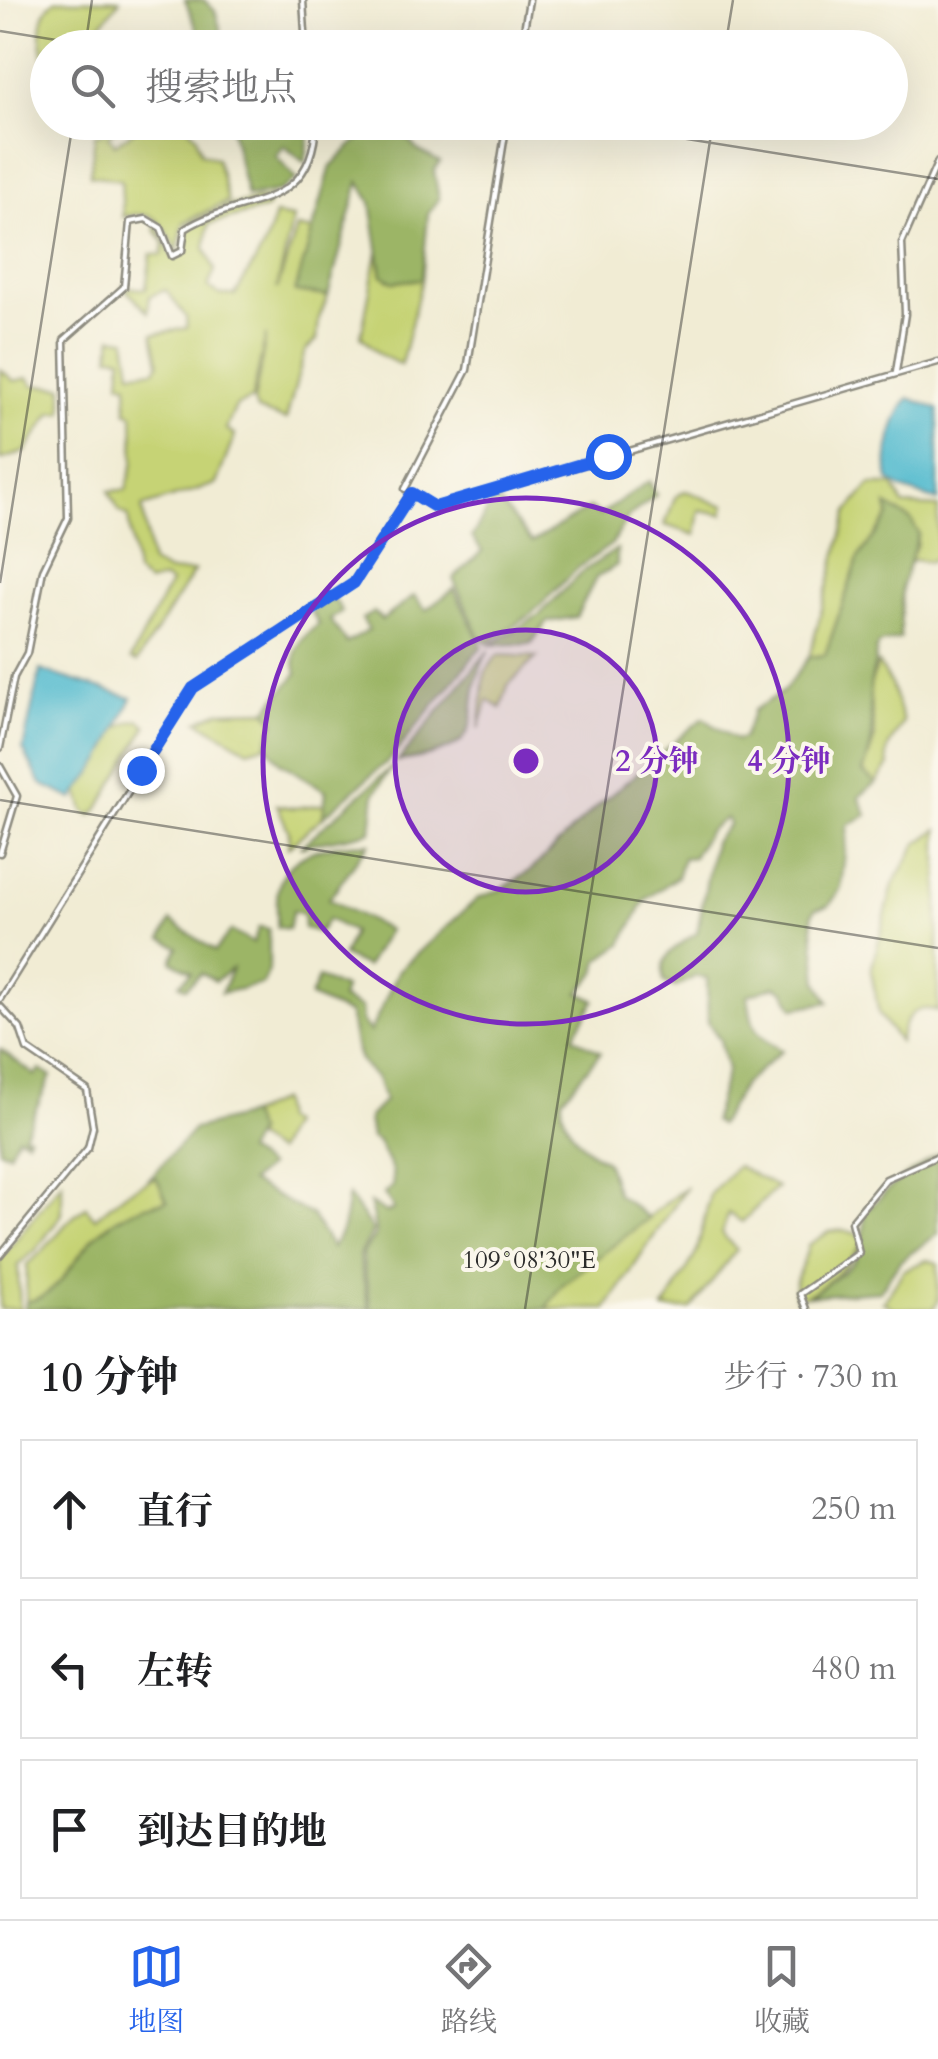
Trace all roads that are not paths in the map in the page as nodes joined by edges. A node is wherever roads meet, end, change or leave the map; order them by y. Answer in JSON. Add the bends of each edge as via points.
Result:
{"nodes":[{"id":1,"x":303,"y":0,"type":"edge"},
{"id":2,"x":529,"y":0,"type":"edge"},
{"id":3,"x":305,"y":30,"type":"edge"},
{"id":4,"x":523,"y":30,"type":"edge"},
{"id":5,"x":312,"y":140,"type":"edge"},
{"id":6,"x":504,"y":140,"type":"edge"},
{"id":7,"x":938,"y":160,"type":"edge"},
{"id":8,"x":938,"y":362,"type":"edge"},
{"id":9,"x":896,"y":372,"type":"junction"},
{"id":10,"x":405,"y":490,"type":"dead end"},
{"id":11,"x":0,"y":748,"type":"edge"},
{"id":12,"x":0,"y":766,"type":"edge"},
{"id":13,"x":0,"y":853,"type":"edge"},
{"id":14,"x":0,"y":999,"type":"edge"},
{"id":15,"x":0,"y":1006,"type":"edge"},
{"id":16,"x":938,"y":1156,"type":"edge"},
{"id":17,"x":0,"y":1255,"type":"edge"},
{"id":18,"x":806,"y":1309,"type":"edge"}],
"edges":[{"from":1,"to":3,"type":"street"},
{"from":2,"to":4,"type":"street"},
{"from":5,"to":11,"type":"street","via":[[306,171],[284,192],[200,219],[185,229],[182,251],[172,256],[161,228],[146,218],[130,222],[124,287],[64,340],[68,518],[43,570]]},
{"from":6,"to":10,"type":"street","via":[[467,370]]},
{"from":7,"to":9,"type":"street","via":[[902,243],[905,314]]},
{"from":8,"to":9,"type":"street"},
{"from":9,"to":14,"type":"street","via":[[435,507],[412,493],[354,583],[193,688]]},
{"from":12,"to":13,"type":"street","via":[[17,796]]},
{"from":15,"to":17,"type":"street","via":[[20,1028],[27,1049],[87,1090],[93,1127],[88,1148]]},
{"from":16,"to":18,"type":"street","via":[[886,1179],[851,1222],[859,1254],[800,1294]]}]}
